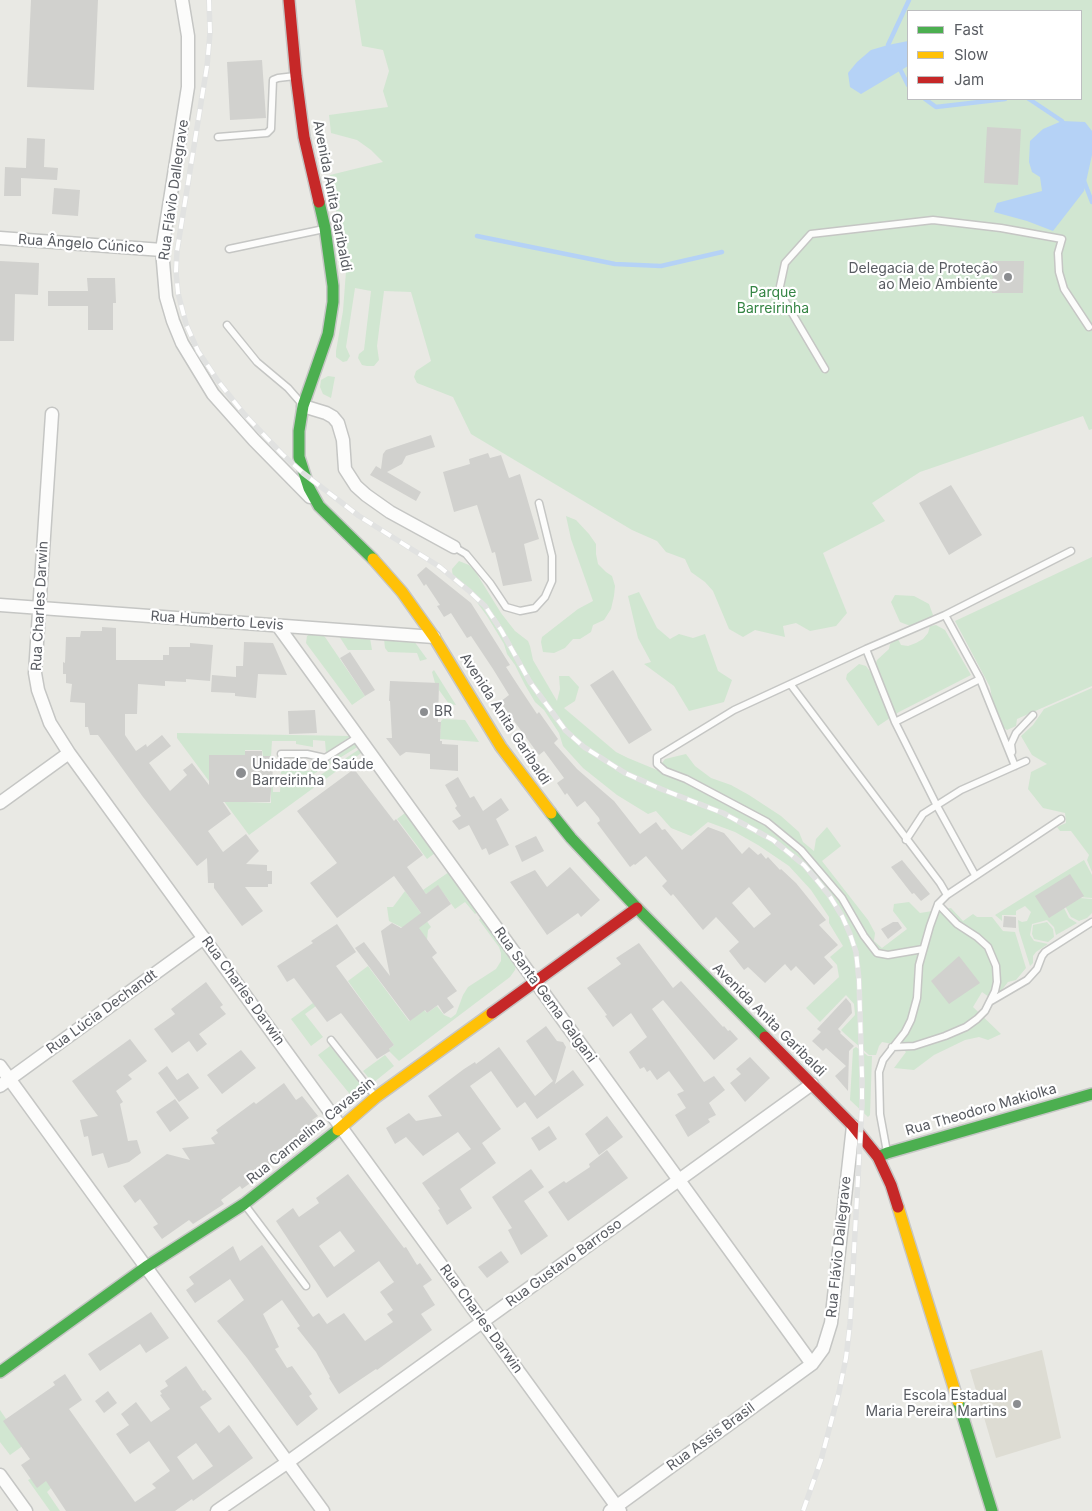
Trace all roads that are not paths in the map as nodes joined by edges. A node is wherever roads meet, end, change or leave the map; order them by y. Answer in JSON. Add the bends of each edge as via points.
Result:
{"nodes":[{"id":1,"x":182,"y":0,"type":"edge"},
{"id":2,"x":289,"y":0,"type":"edge"},
{"id":3,"x":296,"y":76,"type":"junction"},
{"id":4,"x":218,"y":136,"type":"dead end"},
{"id":5,"x":325,"y":228,"type":"junction"},
{"id":6,"x":0,"y":238,"type":"edge"},
{"id":7,"x":229,"y":249,"type":"dead end"},
{"id":8,"x":162,"y":250,"type":"junction"},
{"id":9,"x":227,"y":325,"type":"dead end"},
{"id":10,"x":1089,"y":327,"type":"dead end"},
{"id":11,"x":825,"y":370,"type":"dead end"},
{"id":12,"x":303,"y":406,"type":"junction"},
{"id":13,"x":52,"y":414,"type":"dead end"},
{"id":14,"x":539,"y":503,"type":"dead end"},
{"id":15,"x":319,"y":506,"type":"junction"},
{"id":16,"x":454,"y":547,"type":"joint"},
{"id":17,"x":1071,"y":550,"type":"dead end"},
{"id":18,"x":0,"y":605,"type":"edge"},
{"id":19,"x":39,"y":608,"type":"junction"},
{"id":20,"x":945,"y":615,"type":"junction"},
{"id":21,"x":278,"y":626,"type":"junction"},
{"id":22,"x":434,"y":637,"type":"junction"},
{"id":23,"x":866,"y":649,"type":"junction"},
{"id":24,"x":980,"y":679,"type":"junction"},
{"id":25,"x":791,"y":685,"type":"junction"},
{"id":26,"x":1033,"y":715,"type":"dead end"},
{"id":27,"x":895,"y":722,"type":"junction"},
{"id":28,"x":358,"y":737,"type":"junction"},
{"id":29,"x":70,"y":753,"type":"junction"},
{"id":30,"x":280,"y":754,"type":"dead end"},
{"id":31,"x":1012,"y":756,"type":"junction"},
{"id":32,"x":1026,"y":761,"type":"dead end"},
{"id":33,"x":1015,"y":766,"type":"junction"},
{"id":34,"x":0,"y":803,"type":"edge"},
{"id":35,"x":937,"y":806,"type":"junction"},
{"id":36,"x":1061,"y":819,"type":"dead end"},
{"id":37,"x":906,"y":840,"type":"junction"},
{"id":38,"x":976,"y":876,"type":"junction"},
{"id":39,"x":947,"y":895,"type":"junction"},
{"id":40,"x":938,"y":904,"type":"junction"},
{"id":41,"x":637,"y":908,"type":"junction"},
{"id":42,"x":1092,"y":922,"type":"edge"},
{"id":43,"x":204,"y":938,"type":"junction"},
{"id":44,"x":923,"y":948,"type":"junction"},
{"id":45,"x":535,"y":981,"type":"junction"},
{"id":46,"x":991,"y":1001,"type":"junction"},
{"id":47,"x":331,"y":1040,"type":"dead end"},
{"id":48,"x":892,"y":1047,"type":"junction"},
{"id":49,"x":0,"y":1066,"type":"edge"},
{"id":50,"x":5,"y":1083,"type":"edge"},
{"id":51,"x":812,"y":1084,"type":"junction"},
{"id":52,"x":1092,"y":1094,"type":"edge"},
{"id":53,"x":376,"y":1097,"type":"junction"},
{"id":54,"x":853,"y":1126,"type":"junction"},
{"id":55,"x":342,"y":1127,"type":"junction"},
{"id":56,"x":883,"y":1155,"type":"junction"},
{"id":57,"x":679,"y":1180,"type":"junction"},
{"id":58,"x":244,"y":1204,"type":"junction"},
{"id":59,"x":146,"y":1267,"type":"junction"},
{"id":60,"x":306,"y":1286,"type":"dead end"},
{"id":61,"x":483,"y":1322,"type":"junction"},
{"id":62,"x":812,"y":1364,"type":"junction"},
{"id":63,"x":0,"y":1372,"type":"edge"},
{"id":64,"x":288,"y":1462,"type":"junction"},
{"id":65,"x":0,"y":1475,"type":"edge"},
{"id":66,"x":615,"y":1509,"type":"edge"},
{"id":67,"x":26,"y":1511,"type":"edge"},
{"id":68,"x":217,"y":1511,"type":"edge"},
{"id":69,"x":323,"y":1511,"type":"edge"},
{"id":70,"x":992,"y":1511,"type":"edge"}],
"edges":[{"from":1,"to":8,"type":"street","name":"Rua Flávio Dallegrave","via":[[188,36],[188,87]]},
{"from":2,"to":3,"type":"main road","name":"Avenida Anita Garibaldi"},
{"from":3,"to":4,"type":"lane","via":[[273,80],[271,129],[267,133]]},
{"from":3,"to":5,"type":"main road","name":"Avenida Anita Garibaldi","via":[[307,153]]},
{"from":5,"to":7,"type":"lane"},
{"from":5,"to":12,"type":"main road","name":"Avenida Anita Garibaldi","via":[[332,266],[333,302],[326,340]]},
{"from":6,"to":8,"type":"street","name":"Rua Ângelo Cúnico"},
{"from":8,"to":15,"type":"street","name":"Rua Flávio Dallegrave","via":[[166,297],[182,343],[196,370],[230,415]]},
{"from":9,"to":12,"type":"lane","via":[[256,362],[288,388]]},
{"from":10,"to":11,"type":"lane","via":[[1064,288],[1058,253],[1062,239],[933,220],[811,234],[785,263],[779,291]]},
{"from":12,"to":15,"type":"main road","name":"Avenida Anita Garibaldi","via":[[299,457]]},
{"from":12,"to":16,"type":"street","via":[[326,413],[338,423],[345,469],[356,486],[379,504]]},
{"from":13,"to":19,"type":"street","name":"Rua Charles Darwin"},
{"from":14,"to":16,"type":"lane","via":[[552,556],[552,581],[545,598],[534,608],[520,611],[506,607],[466,554]]},
{"from":15,"to":22,"type":"main road","name":"Avenida Anita Garibaldi","via":[[388,575]]},
{"from":17,"to":20,"type":"lane"},
{"from":18,"to":19,"type":"street","name":"Rua Humberto Levis"},
{"from":19,"to":21,"type":"street","name":"Rua Humberto Levis"},
{"from":19,"to":29,"type":"street","name":"Rua Charles Darwin","via":[[38,690],[50,723]]},
{"from":20,"to":23,"type":"lane"},
{"from":20,"to":24,"type":"lane"},
{"from":21,"to":22,"type":"street","name":"Rua Humberto Levis"},
{"from":21,"to":28,"type":"street","name":"Rua Santa Gema Galgani"},
{"from":22,"to":41,"type":"main road","name":"Avenida Anita Garibaldi","via":[[501,747],[527,783],[571,838]]},
{"from":23,"to":25,"type":"lane"},
{"from":23,"to":27,"type":"lane"},
{"from":24,"to":27,"type":"lane"},
{"from":24,"to":31,"type":"lane"},
{"from":25,"to":37,"type":"lane"},
{"from":25,"to":44,"type":"lane","via":[[734,710],[657,757],[657,764],[767,822],[801,850],[842,898],[877,953],[888,955]]},
{"from":26,"to":31,"type":"lane","via":[[1016,733],[1011,744]]},
{"from":27,"to":35,"type":"lane"},
{"from":28,"to":30,"type":"lane","via":[[325,758]]},
{"from":28,"to":45,"type":"street","name":"Rua Santa Gema Galgani"},
{"from":29,"to":34,"type":"street"},
{"from":29,"to":43,"type":"street","name":"Rua Charles Darwin"},
{"from":31,"to":33,"type":"lane"},
{"from":32,"to":33,"type":"lane"},
{"from":33,"to":35,"type":"lane","via":[[960,790]]},
{"from":35,"to":37,"type":"lane","via":[[923,814]]},
{"from":35,"to":38,"type":"lane"},
{"from":36,"to":38,"type":"lane"},
{"from":37,"to":39,"type":"lane"},
{"from":38,"to":39,"type":"lane"},
{"from":39,"to":40,"type":"lane"},
{"from":40,"to":44,"type":"lane"},
{"from":40,"to":46,"type":"lane","via":[[957,924],[988,947],[993,956],[997,982]]},
{"from":41,"to":45,"type":"main road","name":"Rua Carmelina Cavassin"},
{"from":41,"to":51,"type":"main road","name":"Avenida Anita Garibaldi"},
{"from":42,"to":46,"type":"lane","via":[[1045,952],[1027,980]]},
{"from":43,"to":50,"type":"street","name":"Rua Lúcia Dechandt"},
{"from":43,"to":55,"type":"street","name":"Rua Charles Darwin"},
{"from":44,"to":48,"type":"lane","via":[[915,1008],[905,1032]]},
{"from":45,"to":53,"type":"main road","name":"Rua Carmelina Cavassin"},
{"from":45,"to":57,"type":"street","name":"Rua Santa Gema Galgani"},
{"from":46,"to":48,"type":"lane","via":[[977,1019],[955,1032],[914,1046]]},
{"from":47,"to":53,"type":"lane"},
{"from":48,"to":56,"type":"lane","via":[[879,1072]]},
{"from":49,"to":50,"type":"street"},
{"from":50,"to":59,"type":"street"},
{"from":51,"to":54,"type":"main road","name":"Avenida Anita Garibaldi"},
{"from":51,"to":57,"type":"street","name":"Rua Gustavo Barroso"},
{"from":52,"to":56,"type":"main road","name":"Rua Theodoro Makiolka"},
{"from":53,"to":55,"type":"main road","name":"Rua Carmelina Cavassin"},
{"from":54,"to":56,"type":"main road","name":"Avenida Anita Garibaldi"},
{"from":54,"to":62,"type":"street","name":"Rua Flávio Dallegrave","via":[[831,1323],[823,1349]]},
{"from":55,"to":58,"type":"main road","name":"Rua Carmelina Cavassin"},
{"from":55,"to":61,"type":"street","name":"Rua Charles Darwin"},
{"from":56,"to":70,"type":"main road","name":"Avenida Anita Garibaldi"},
{"from":57,"to":61,"type":"street","name":"Rua Gustavo Barroso"},
{"from":57,"to":62,"type":"street","name":"Rua Santa Gema Galgani"},
{"from":58,"to":59,"type":"main road","name":"Rua Carmelina Cavassin"},
{"from":58,"to":60,"type":"lane"},
{"from":59,"to":63,"type":"main road","name":"Rua Carmelina Cavassin"},
{"from":59,"to":64,"type":"street"},
{"from":61,"to":64,"type":"street","name":"Rua Gustavo Barroso"},
{"from":61,"to":66,"type":"street","name":"Rua Charles Darwin"},
{"from":62,"to":66,"type":"street","name":"Rua Assis Brasil"},
{"from":64,"to":68,"type":"street","name":"Rua Gustavo Barroso"},
{"from":64,"to":69,"type":"street"},
{"from":65,"to":67,"type":"street"}]}
